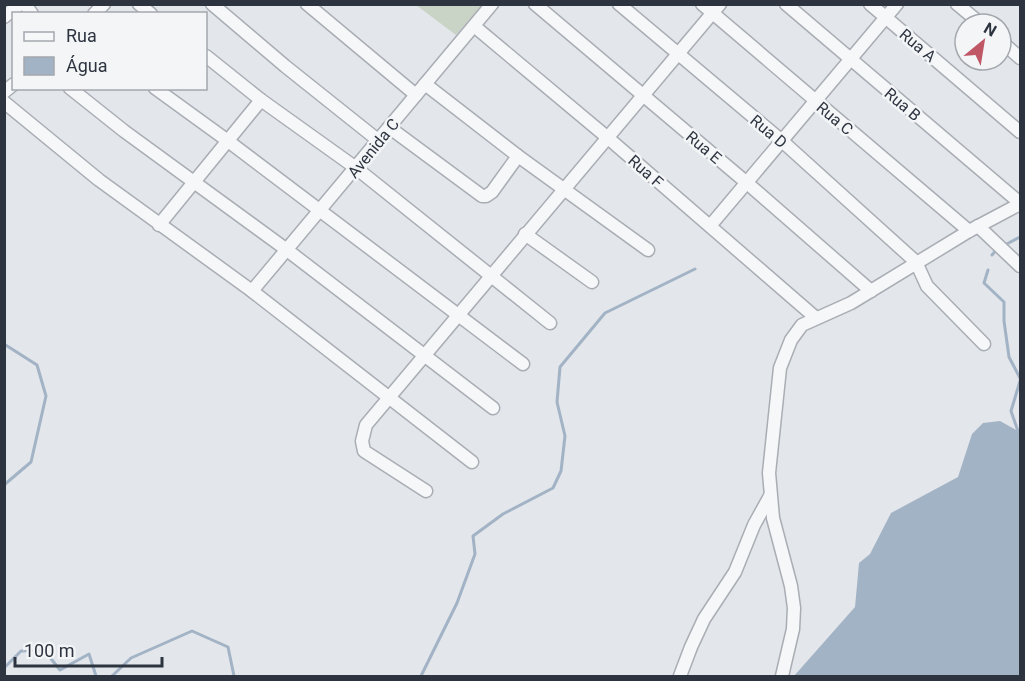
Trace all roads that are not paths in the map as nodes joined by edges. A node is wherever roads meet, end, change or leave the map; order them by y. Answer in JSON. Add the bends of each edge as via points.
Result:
{"nodes":[{"id":1,"x":20,"y":4,"type":"edge"},
{"id":2,"x":212,"y":4,"type":"edge"},
{"id":3,"x":307,"y":4,"type":"edge"},
{"id":4,"x":492,"y":4,"type":"edge"},
{"id":5,"x":535,"y":4,"type":"edge"},
{"id":6,"x":619,"y":4,"type":"edge"},
{"id":7,"x":702,"y":4,"type":"edge"},
{"id":8,"x":786,"y":4,"type":"edge"},
{"id":9,"x":870,"y":4,"type":"edge"},
{"id":10,"x":897,"y":4,"type":"edge"},
{"id":11,"x":957,"y":4,"type":"edge"},
{"id":12,"x":717,"y":9,"type":"edge"},
{"id":13,"x":973,"y":9,"type":"edge"},
{"id":14,"x":4,"y":17,"type":"edge"},
{"id":15,"x":886,"y":18,"type":"junction"},
{"id":16,"x":474,"y":26,"type":"junction"},
{"id":17,"x":678,"y":55,"type":"junction"},
{"id":18,"x":207,"y":57,"type":"edge"},
{"id":19,"x":850,"y":60,"type":"junction"},
{"id":20,"x":425,"y":84,"type":"junction"},
{"id":21,"x":73,"y":90,"type":"edge"},
{"id":22,"x":158,"y":90,"type":"edge"},
{"id":23,"x":416,"y":95,"type":"junction"},
{"id":24,"x":643,"y":97,"type":"junction"},
{"id":25,"x":261,"y":100,"type":"junction"},
{"id":26,"x":815,"y":101,"type":"junction"},
{"id":27,"x":4,"y":102,"type":"edge"},
{"id":28,"x":390,"y":128,"type":"junction"},
{"id":29,"x":1020,"y":132,"type":"edge"},
{"id":30,"x":608,"y":138,"type":"junction"},
{"id":31,"x":228,"y":141,"type":"junction"},
{"id":32,"x":379,"y":141,"type":"junction"},
{"id":33,"x":782,"y":141,"type":"junction"},
{"id":34,"x":518,"y":156,"type":"junction"},
{"id":35,"x":356,"y":168,"type":"junction"},
{"id":36,"x":195,"y":183,"type":"junction"},
{"id":37,"x":747,"y":183,"type":"junction"},
{"id":38,"x":564,"y":189,"type":"junction"},
{"id":39,"x":1020,"y":204,"type":"edge"},
{"id":40,"x":321,"y":211,"type":"junction"},
{"id":41,"x":159,"y":225,"type":"junction"},
{"id":42,"x":710,"y":226,"type":"junction"},
{"id":43,"x":973,"y":229,"type":"junction"},
{"id":44,"x":525,"y":234,"type":"junction"},
{"id":45,"x":648,"y":249,"type":"dead end"},
{"id":46,"x":287,"y":250,"type":"junction"},
{"id":47,"x":1018,"y":260,"type":"edge"},
{"id":48,"x":916,"y":262,"type":"junction"},
{"id":49,"x":491,"y":275,"type":"junction"},
{"id":50,"x":592,"y":282,"type":"dead end"},
{"id":51,"x":252,"y":291,"type":"junction"},
{"id":52,"x":871,"y":291,"type":"junction"},
{"id":53,"x":459,"y":314,"type":"junction"},
{"id":54,"x":816,"y":318,"type":"junction"},
{"id":55,"x":550,"y":323,"type":"dead end"},
{"id":56,"x":984,"y":344,"type":"dead end"},
{"id":57,"x":424,"y":355,"type":"junction"},
{"id":58,"x":523,"y":364,"type":"dead end"},
{"id":59,"x":388,"y":397,"type":"junction"},
{"id":60,"x":493,"y":408,"type":"dead end"},
{"id":61,"x":472,"y":462,"type":"dead end"},
{"id":62,"x":426,"y":491,"type":"dead end"},
{"id":63,"x":770,"y":496,"type":"junction"},
{"id":64,"x":780,"y":674,"type":"edge"},
{"id":65,"x":680,"y":676,"type":"edge"}],
"edges":[{"from":1,"to":14,"type":"street"},
{"from":2,"to":32,"type":"street"},
{"from":3,"to":23,"type":"street"},
{"from":4,"to":16,"type":"street","name":"Avenida C"},
{"from":5,"to":24,"type":"street","name":"Rua E"},
{"from":6,"to":17,"type":"street","name":"Rua D"},
{"from":7,"to":12,"type":"street","name":"Rua C"},
{"from":8,"to":19,"type":"street","name":"Rua B"},
{"from":9,"to":15,"type":"street","name":"Rua A"},
{"from":10,"to":15,"type":"street"},
{"from":11,"to":13,"type":"street"},
{"from":12,"to":17,"type":"street"},
{"from":12,"to":26,"type":"street","name":"Rua C"},
{"from":15,"to":19,"type":"street"},
{"from":15,"to":29,"type":"street","name":"Rua A"},
{"from":16,"to":20,"type":"street","name":"Avenida C"},
{"from":16,"to":30,"type":"street","name":"Rua F"},
{"from":17,"to":24,"type":"street"},
{"from":17,"to":33,"type":"street","name":"Rua D"},
{"from":18,"to":25,"type":"street"},
{"from":19,"to":26,"type":"street"},
{"from":19,"to":39,"type":"street","name":"Rua B"},
{"from":20,"to":23,"type":"street","name":"Avenida C"},
{"from":20,"to":34,"type":"street"},
{"from":21,"to":36,"type":"street"},
{"from":22,"to":31,"type":"street"},
{"from":23,"to":28,"type":"street","name":"Avenida C"},
{"from":24,"to":30,"type":"street"},
{"from":24,"to":37,"type":"street","name":"Rua E"},
{"from":25,"to":31,"type":"street"},
{"from":25,"to":35,"type":"street"},
{"from":26,"to":33,"type":"street"},
{"from":26,"to":43,"type":"street","name":"Rua C"},
{"from":27,"to":41,"type":"street"},
{"from":28,"to":32,"type":"street","name":"Avenida C"},
{"from":28,"to":34,"type":"street","via":[[482,196],[492,192]]},
{"from":30,"to":38,"type":"street"},
{"from":30,"to":42,"type":"street","name":"Rua F"},
{"from":31,"to":36,"type":"street"},
{"from":31,"to":40,"type":"street"},
{"from":32,"to":35,"type":"street","name":"Avenida C"},
{"from":33,"to":37,"type":"street"},
{"from":33,"to":48,"type":"street","name":"Rua D"},
{"from":34,"to":38,"type":"street"},
{"from":35,"to":40,"type":"street","name":"Avenida C"},
{"from":35,"to":49,"type":"street"},
{"from":36,"to":41,"type":"street"},
{"from":36,"to":46,"type":"street"},
{"from":37,"to":42,"type":"street"},
{"from":37,"to":52,"type":"street","name":"Rua E"},
{"from":38,"to":44,"type":"street"},
{"from":38,"to":45,"type":"street"},
{"from":39,"to":43,"type":"street"},
{"from":40,"to":46,"type":"street","name":"Avenida C"},
{"from":40,"to":53,"type":"street"},
{"from":41,"to":51,"type":"street"},
{"from":42,"to":54,"type":"street","name":"Rua F"},
{"from":43,"to":47,"type":"street","name":"Rua C"},
{"from":43,"to":48,"type":"street"},
{"from":44,"to":49,"type":"street"},
{"from":44,"to":50,"type":"street"},
{"from":46,"to":51,"type":"street","name":"Avenida C"},
{"from":46,"to":57,"type":"street"},
{"from":48,"to":52,"type":"street"},
{"from":48,"to":56,"type":"street","name":"Rua D","via":[[927,285]]},
{"from":49,"to":53,"type":"street"},
{"from":49,"to":55,"type":"street"},
{"from":51,"to":59,"type":"street"},
{"from":52,"to":54,"type":"street"},
{"from":53,"to":57,"type":"street"},
{"from":53,"to":58,"type":"street"},
{"from":54,"to":63,"type":"street","via":[[797,331],[780,368]]},
{"from":57,"to":59,"type":"street"},
{"from":57,"to":60,"type":"street"},
{"from":59,"to":61,"type":"street"},
{"from":59,"to":62,"type":"street","via":[[366,424],[364,451]]},
{"from":63,"to":64,"type":"street","via":[[794,608],[793,629]]},
{"from":63,"to":65,"type":"street","via":[[735,572],[705,619]]}]}
